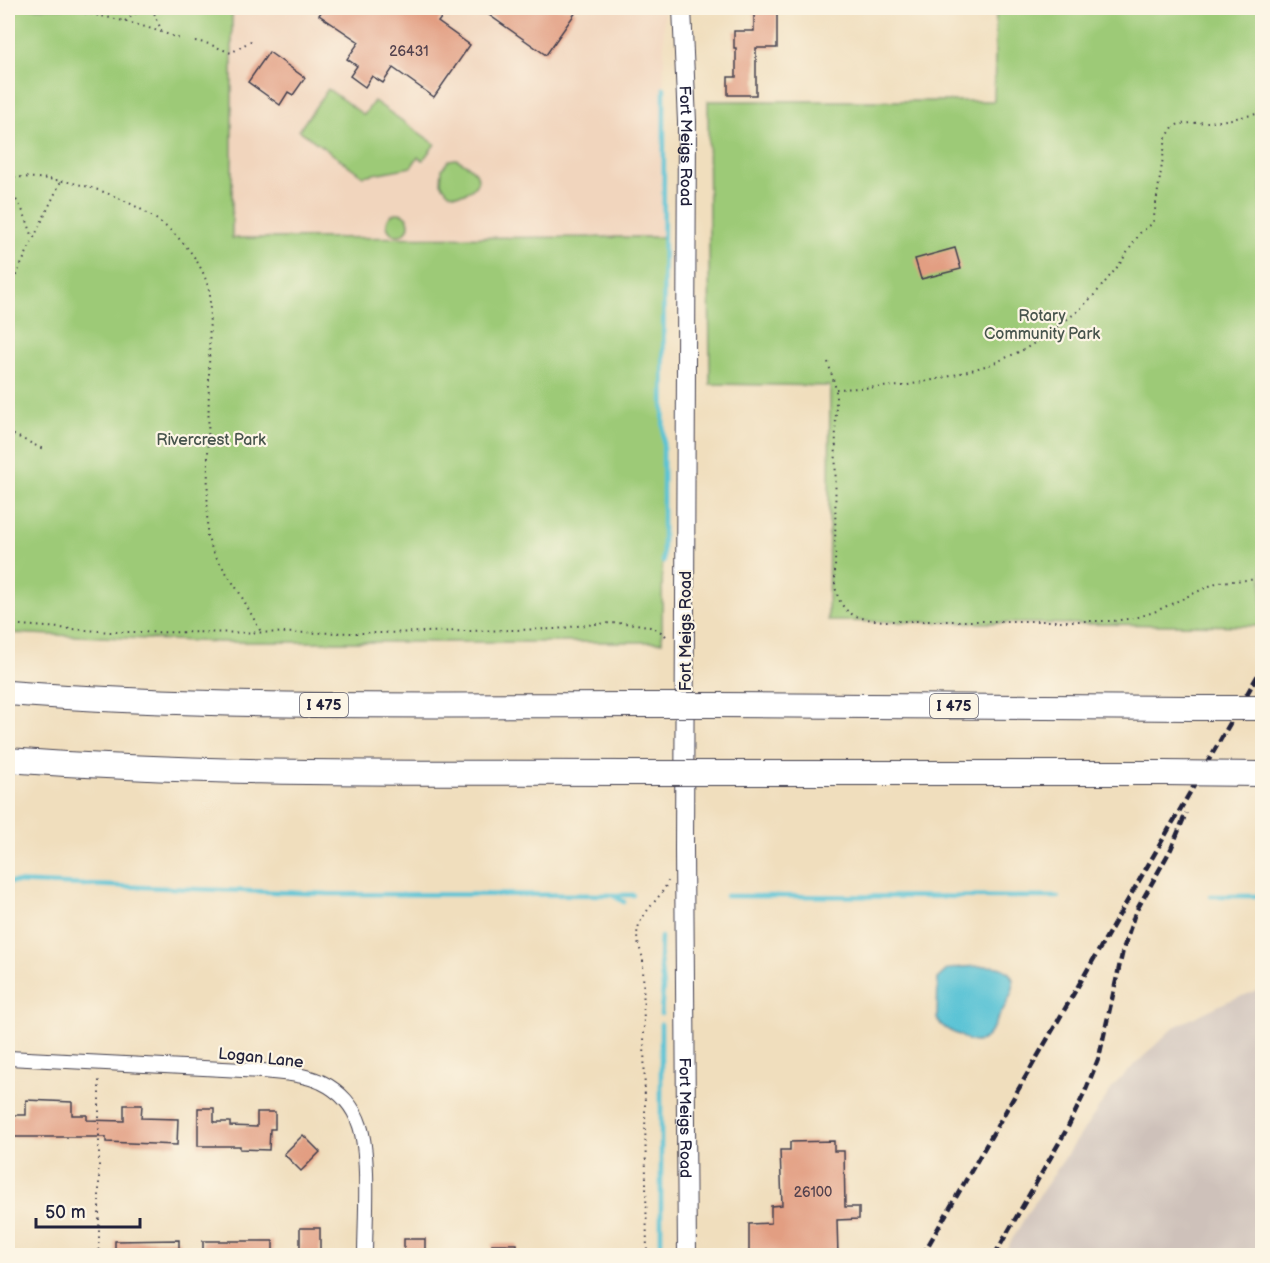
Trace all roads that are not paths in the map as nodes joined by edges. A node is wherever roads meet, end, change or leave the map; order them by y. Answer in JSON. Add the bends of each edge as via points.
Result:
{"nodes":[{"id":1,"x":682,"y":8,"type":"edge"},
{"id":2,"x":8,"y":693,"type":"edge"},
{"id":3,"x":1263,"y":708,"type":"edge"},
{"id":4,"x":8,"y":760,"type":"edge"},
{"id":5,"x":1263,"y":774,"type":"edge"},
{"id":6,"x":8,"y":1058,"type":"edge"},
{"id":7,"x":365,"y":1256,"type":"edge"},
{"id":8,"x":687,"y":1256,"type":"edge"}],
"edges":[{"from":1,"to":8,"type":"street","name":"Fort Meigs Road","via":[[687,122]]},
{"from":2,"to":3,"type":"highway","number":"I 475","bridge":true,"via":[[304,705]]},
{"from":4,"to":5,"type":"highway","bridge":true,"via":[[304,772]]},
{"from":6,"to":7,"type":"street","name":"Logan Lane","via":[[262,1071],[294,1074],[323,1083],[346,1100],[361,1128]]}]}
